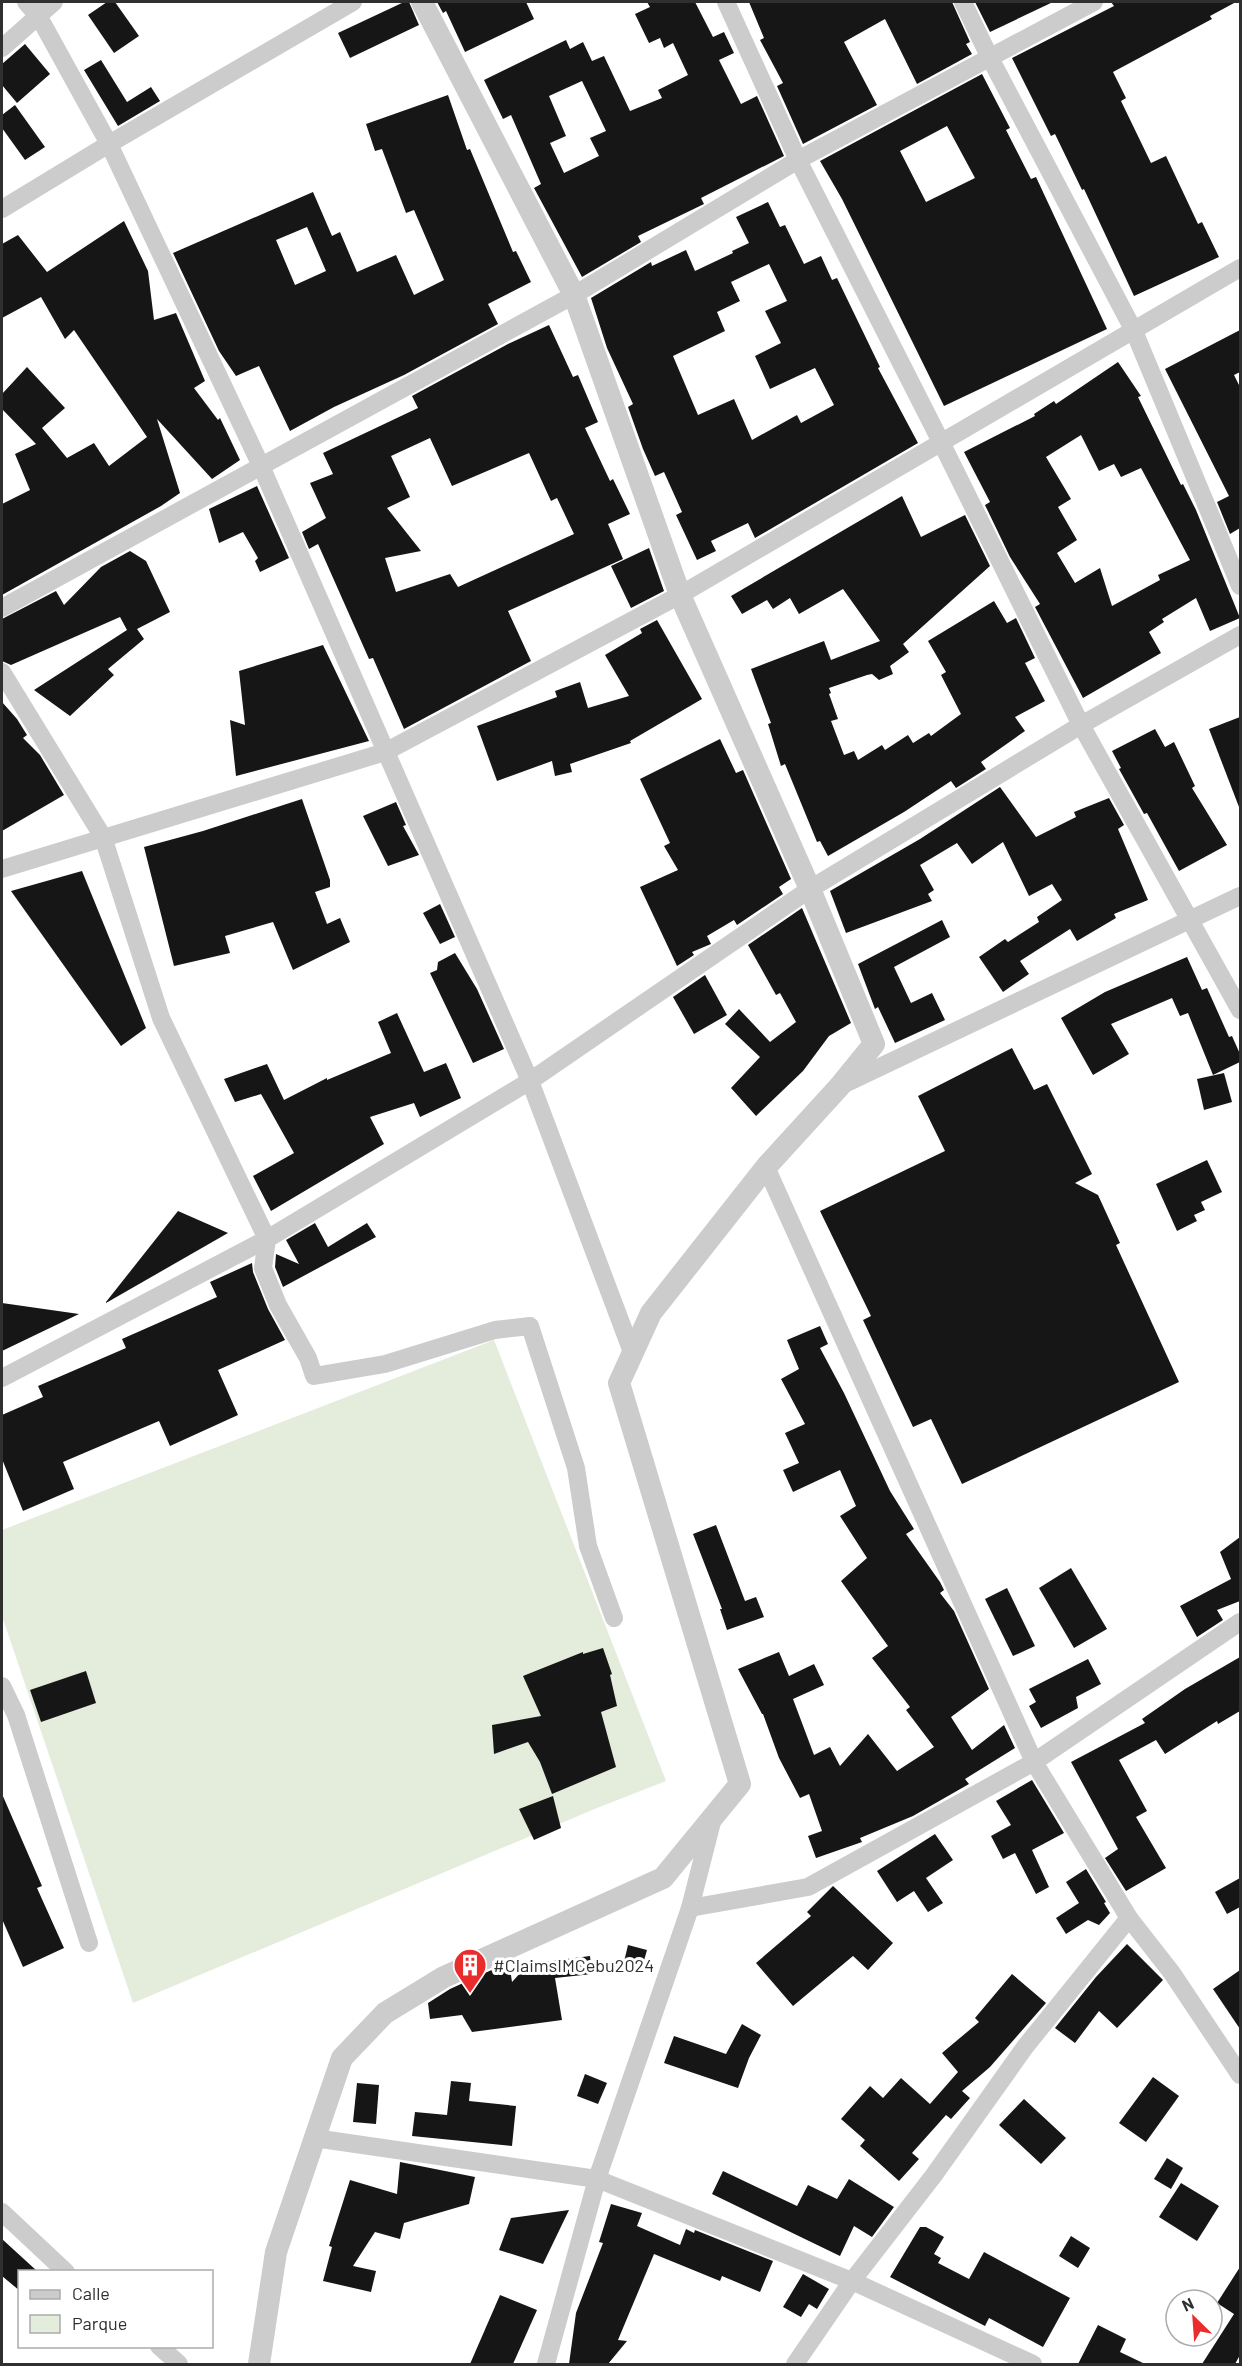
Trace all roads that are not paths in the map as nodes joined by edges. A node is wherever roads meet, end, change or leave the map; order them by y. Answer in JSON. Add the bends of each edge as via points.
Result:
{"nodes":[{"id":1,"x":26,"y":2,"type":"edge"},
{"id":2,"x":54,"y":2,"type":"edge"},
{"id":3,"x":353,"y":2,"type":"edge"},
{"id":4,"x":422,"y":2,"type":"edge"},
{"id":5,"x":726,"y":2,"type":"edge"},
{"id":6,"x":963,"y":2,"type":"edge"},
{"id":7,"x":1094,"y":2,"type":"edge"},
{"id":8,"x":39,"y":17,"type":"junction"},
{"id":9,"x":2,"y":48,"type":"edge"},
{"id":10,"x":990,"y":58,"type":"junction"},
{"id":11,"x":109,"y":144,"type":"junction"},
{"id":12,"x":798,"y":160,"type":"junction"},
{"id":13,"x":2,"y":209,"type":"edge"},
{"id":14,"x":1240,"y":268,"type":"edge"},
{"id":15,"x":574,"y":295,"type":"junction"},
{"id":16,"x":1134,"y":331,"type":"junction"},
{"id":17,"x":941,"y":442,"type":"junction"},
{"id":18,"x":261,"y":466,"type":"junction"},
{"id":19,"x":1240,"y":586,"type":"edge"},
{"id":20,"x":680,"y":595,"type":"junction"},
{"id":21,"x":2,"y":608,"type":"edge"},
{"id":22,"x":1240,"y":635,"type":"edge"},
{"id":23,"x":2,"y":672,"type":"edge"},
{"id":24,"x":1081,"y":725,"type":"junction"},
{"id":25,"x":385,"y":752,"type":"junction"},
{"id":26,"x":103,"y":837,"type":"junction"},
{"id":27,"x":2,"y":869,"type":"edge"},
{"id":28,"x":810,"y":889,"type":"junction"},
{"id":29,"x":1240,"y":896,"type":"edge"},
{"id":30,"x":1190,"y":921,"type":"junction"},
{"id":31,"x":1240,"y":1010,"type":"edge"},
{"id":32,"x":530,"y":1081,"type":"junction"},
{"id":33,"x":839,"y":1087,"type":"junction"},
{"id":34,"x":766,"y":1167,"type":"junction"},
{"id":35,"x":267,"y":1239,"type":"junction"},
{"id":36,"x":632,"y":1352,"type":"junction"},
{"id":37,"x":2,"y":1378,"type":"edge"},
{"id":38,"x":614,"y":1618,"type":"dead end"},
{"id":39,"x":1240,"y":1622,"type":"edge"},
{"id":40,"x":2,"y":1686,"type":"edge"},
{"id":41,"x":1034,"y":1762,"type":"junction"},
{"id":42,"x":713,"y":1818,"type":"junction"},
{"id":43,"x":690,"y":1908,"type":"junction"},
{"id":44,"x":1129,"y":1918,"type":"junction"},
{"id":45,"x":89,"y":1943,"type":"dead end"},
{"id":46,"x":1240,"y":2075,"type":"edge"},
{"id":47,"x":314,"y":2138,"type":"junction"},
{"id":48,"x":597,"y":2178,"type":"junction"},
{"id":49,"x":2,"y":2212,"type":"edge"},
{"id":50,"x":65,"y":2270,"type":"edge"},
{"id":51,"x":852,"y":2281,"type":"junction"},
{"id":52,"x":161,"y":2348,"type":"edge"},
{"id":53,"x":179,"y":2364,"type":"edge"},
{"id":54,"x":259,"y":2364,"type":"edge"},
{"id":55,"x":546,"y":2364,"type":"edge"},
{"id":56,"x":795,"y":2364,"type":"edge"},
{"id":57,"x":1033,"y":2364,"type":"edge"}],
"edges":[{"from":1,"to":8,"type":"street"},
{"from":2,"to":8,"type":"street"},
{"from":3,"to":11,"type":"street"},
{"from":4,"to":15,"type":"street"},
{"from":5,"to":12,"type":"street"},
{"from":6,"to":10,"type":"street"},
{"from":7,"to":10,"type":"street"},
{"from":8,"to":9,"type":"street"},
{"from":8,"to":11,"type":"street"},
{"from":10,"to":12,"type":"street"},
{"from":10,"to":16,"type":"street"},
{"from":11,"to":13,"type":"street"},
{"from":11,"to":18,"type":"street"},
{"from":12,"to":15,"type":"street"},
{"from":12,"to":17,"type":"street"},
{"from":14,"to":16,"type":"street"},
{"from":15,"to":18,"type":"street"},
{"from":15,"to":20,"type":"street"},
{"from":16,"to":17,"type":"street"},
{"from":16,"to":19,"type":"street"},
{"from":17,"to":20,"type":"street"},
{"from":17,"to":24,"type":"street"},
{"from":18,"to":21,"type":"street"},
{"from":18,"to":25,"type":"street"},
{"from":20,"to":25,"type":"street"},
{"from":20,"to":28,"type":"street"},
{"from":22,"to":24,"type":"street"},
{"from":23,"to":26,"type":"street"},
{"from":24,"to":28,"type":"street"},
{"from":24,"to":30,"type":"street"},
{"from":25,"to":26,"type":"street"},
{"from":25,"to":32,"type":"street"},
{"from":26,"to":27,"type":"street"},
{"from":26,"to":35,"type":"street","via":[[161,1018]]},
{"from":28,"to":32,"type":"street"},
{"from":28,"to":33,"type":"street","via":[[874,1044]]},
{"from":29,"to":30,"type":"street"},
{"from":30,"to":31,"type":"street"},
{"from":30,"to":33,"type":"street"},
{"from":32,"to":35,"type":"street"},
{"from":32,"to":36,"type":"street"},
{"from":33,"to":34,"type":"street"},
{"from":34,"to":36,"type":"street","via":[[651,1313]]},
{"from":34,"to":41,"type":"street"},
{"from":35,"to":37,"type":"street"},
{"from":35,"to":38,"type":"street","via":[[263,1268],[314,1376],[385,1364],[495,1330],[530,1326],[576,1468],[588,1546]]},
{"from":36,"to":42,"type":"street","via":[[619,1383],[740,1784]]},
{"from":39,"to":41,"type":"street"},
{"from":40,"to":45,"type":"street","via":[[16,1715]]},
{"from":41,"to":43,"type":"street","via":[[808,1887]]},
{"from":41,"to":44,"type":"street"},
{"from":42,"to":43,"type":"street"},
{"from":42,"to":47,"type":"street","via":[[663,1878],[444,1977],[385,2013],[342,2058]]},
{"from":43,"to":48,"type":"street"},
{"from":44,"to":46,"type":"street","via":[[1172,1973]]},
{"from":44,"to":51,"type":"street","via":[[1025,2047]]},
{"from":47,"to":48,"type":"street"},
{"from":47,"to":54,"type":"street","via":[[276,2252]]},
{"from":48,"to":51,"type":"street"},
{"from":48,"to":55,"type":"street"},
{"from":49,"to":50,"type":"street"},
{"from":51,"to":56,"type":"street"},
{"from":51,"to":57,"type":"street"},
{"from":52,"to":53,"type":"street"}]}
